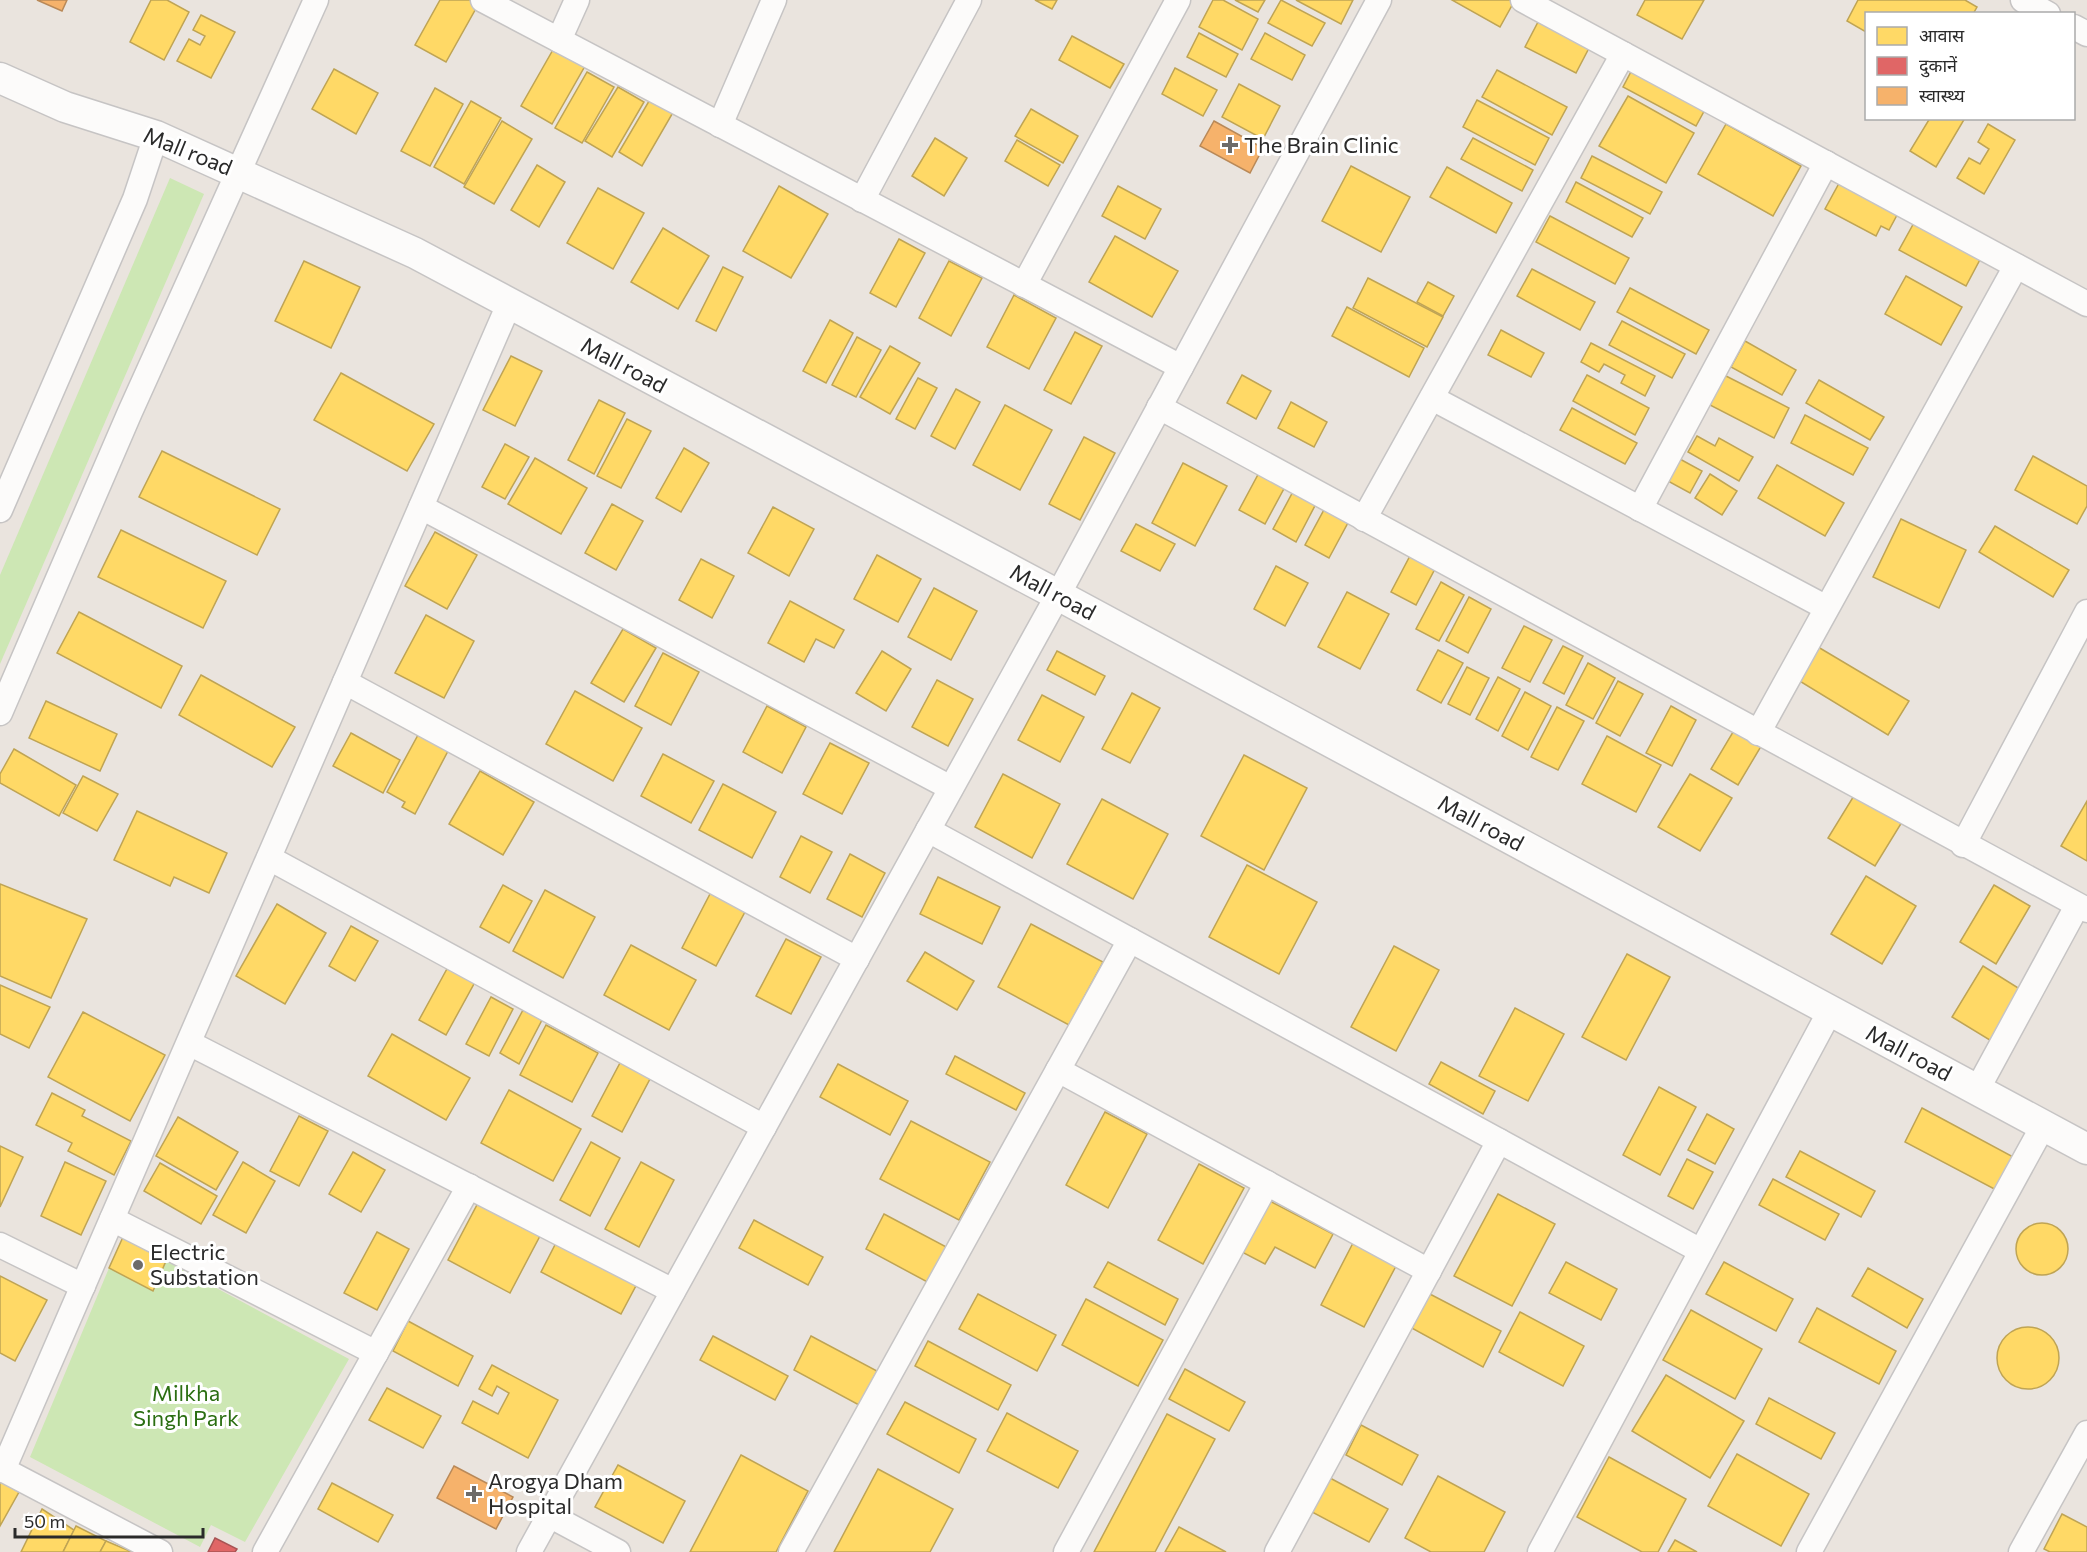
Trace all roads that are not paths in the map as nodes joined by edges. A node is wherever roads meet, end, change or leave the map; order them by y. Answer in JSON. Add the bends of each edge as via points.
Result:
{"nodes":[{"id":1,"x":316,"y":0,"type":"edge"},
{"id":2,"x":483,"y":0,"type":"edge"},
{"id":3,"x":576,"y":0,"type":"edge"},
{"id":4,"x":774,"y":0,"type":"edge"},
{"id":5,"x":969,"y":0,"type":"edge"},
{"id":6,"x":1178,"y":0,"type":"edge"},
{"id":7,"x":1379,"y":0,"type":"edge"},
{"id":8,"x":1523,"y":0,"type":"edge"},
{"id":9,"x":2023,"y":0,"type":"edge"},
{"id":10,"x":2045,"y":12,"type":"edge"},
{"id":11,"x":559,"y":40,"type":"junction"},
{"id":12,"x":1623,"y":54,"type":"junction"},
{"id":13,"x":0,"y":78,"type":"edge"},
{"id":14,"x":720,"y":125,"type":"junction"},
{"id":15,"x":156,"y":136,"type":"junction"},
{"id":16,"x":1826,"y":164,"type":"junction"},
{"id":17,"x":239,"y":171,"type":"junction"},
{"id":18,"x":862,"y":200,"type":"junction"},
{"id":19,"x":2016,"y":266,"type":"junction"},
{"id":20,"x":1024,"y":285,"type":"junction"},
{"id":21,"x":509,"y":304,"type":"junction"},
{"id":22,"x":2087,"y":304,"type":"edge"},
{"id":23,"x":1181,"y":367,"type":"junction"},
{"id":24,"x":1432,"y":398,"type":"junction"},
{"id":25,"x":1159,"y":407,"type":"junction"},
{"id":26,"x":421,"y":507,"type":"junction"},
{"id":27,"x":1640,"y":509,"type":"junction"},
{"id":28,"x":0,"y":510,"type":"edge"},
{"id":29,"x":1364,"y":519,"type":"junction"},
{"id":30,"x":1058,"y":595,"type":"junction"},
{"id":31,"x":1825,"y":607,"type":"junction"},
{"id":32,"x":2087,"y":612,"type":"edge"},
{"id":33,"x":345,"y":682,"type":"junction"},
{"id":34,"x":0,"y":713,"type":"edge"},
{"id":35,"x":1758,"y":733,"type":"junction"},
{"id":36,"x":951,"y":788,"type":"junction"},
{"id":37,"x":928,"y":830,"type":"junction"},
{"id":38,"x":1963,"y":845,"type":"junction"},
{"id":39,"x":269,"y":858,"type":"junction"},
{"id":40,"x":2082,"y":908,"type":"edge"},
{"id":41,"x":1130,"y":940,"type":"junction"},
{"id":42,"x":857,"y":959,"type":"junction"},
{"id":43,"x":1830,"y":1011,"type":"junction"},
{"id":44,"x":189,"y":1043,"type":"junction"},
{"id":45,"x":1058,"y":1070,"type":"junction"},
{"id":46,"x":1977,"y":1090,"type":"junction"},
{"id":47,"x":2043,"y":1126,"type":"junction"},
{"id":48,"x":764,"y":1127,"type":"junction"},
{"id":49,"x":1498,"y":1141,"type":"junction"},
{"id":50,"x":2087,"y":1149,"type":"edge"},
{"id":51,"x":1268,"y":1183,"type":"junction"},
{"id":52,"x":469,"y":1186,"type":"junction"},
{"id":53,"x":112,"y":1219,"type":"junction"},
{"id":54,"x":0,"y":1245,"type":"edge"},
{"id":55,"x":1701,"y":1251,"type":"junction"},
{"id":56,"x":1429,"y":1271,"type":"junction"},
{"id":57,"x":83,"y":1286,"type":"junction"},
{"id":58,"x":673,"y":1291,"type":"junction"},
{"id":59,"x":376,"y":1353,"type":"junction"},
{"id":60,"x":2087,"y":1433,"type":"edge"},
{"id":61,"x":2,"y":1469,"type":"edge"},
{"id":62,"x":549,"y":1515,"type":"junction"},
{"id":63,"x":160,"y":1552,"type":"edge"},
{"id":64,"x":265,"y":1552,"type":"edge"},
{"id":65,"x":529,"y":1552,"type":"edge"},
{"id":66,"x":618,"y":1552,"type":"edge"},
{"id":67,"x":791,"y":1552,"type":"edge"},
{"id":68,"x":1066,"y":1552,"type":"edge"},
{"id":69,"x":1277,"y":1552,"type":"edge"},
{"id":70,"x":1540,"y":1552,"type":"edge"},
{"id":71,"x":1809,"y":1552,"type":"edge"},
{"id":72,"x":2021,"y":1552,"type":"edge"}],
"edges":[{"from":1,"to":17,"type":"street"},
{"from":2,"to":11,"type":"street"},
{"from":3,"to":11,"type":"street"},
{"from":4,"to":14,"type":"street"},
{"from":5,"to":18,"type":"street"},
{"from":6,"to":20,"type":"street"},
{"from":7,"to":23,"type":"street"},
{"from":8,"to":12,"type":"street"},
{"from":9,"to":10,"type":"street"},
{"from":11,"to":14,"type":"street"},
{"from":12,"to":16,"type":"street"},
{"from":12,"to":24,"type":"street"},
{"from":13,"to":15,"type":"street","name":"Mall road","via":[[65,107]]},
{"from":14,"to":18,"type":"street"},
{"from":15,"to":17,"type":"street","name":"Mall road"},
{"from":15,"to":28,"type":"street","via":[[135,198]]},
{"from":16,"to":19,"type":"street"},
{"from":16,"to":27,"type":"street"},
{"from":17,"to":21,"type":"street","name":"Mall road","via":[[415,253]]},
{"from":17,"to":34,"type":"street"},
{"from":18,"to":20,"type":"street"},
{"from":19,"to":22,"type":"street"},
{"from":19,"to":31,"type":"street"},
{"from":20,"to":23,"type":"street"},
{"from":21,"to":26,"type":"street"},
{"from":21,"to":30,"type":"street","name":"Mall road"},
{"from":23,"to":25,"type":"street"},
{"from":24,"to":27,"type":"street"},
{"from":24,"to":29,"type":"street"},
{"from":25,"to":29,"type":"street"},
{"from":25,"to":30,"type":"street"},
{"from":26,"to":33,"type":"street"},
{"from":26,"to":36,"type":"street"},
{"from":27,"to":31,"type":"street"},
{"from":29,"to":35,"type":"street"},
{"from":30,"to":36,"type":"street"},
{"from":30,"to":43,"type":"street","name":"Mall road"},
{"from":31,"to":35,"type":"street"},
{"from":32,"to":38,"type":"street"},
{"from":33,"to":39,"type":"street"},
{"from":33,"to":42,"type":"street"},
{"from":35,"to":38,"type":"street"},
{"from":36,"to":37,"type":"street"},
{"from":37,"to":41,"type":"street"},
{"from":37,"to":42,"type":"street"},
{"from":38,"to":40,"type":"street"},
{"from":39,"to":44,"type":"street"},
{"from":39,"to":48,"type":"street"},
{"from":40,"to":46,"type":"street"},
{"from":41,"to":45,"type":"street"},
{"from":41,"to":49,"type":"street"},
{"from":42,"to":48,"type":"street"},
{"from":43,"to":46,"type":"street","name":"Mall road"},
{"from":43,"to":55,"type":"street"},
{"from":44,"to":52,"type":"street"},
{"from":44,"to":53,"type":"street"},
{"from":45,"to":51,"type":"street"},
{"from":45,"to":67,"type":"street"},
{"from":46,"to":47,"type":"street","name":"Mall road"},
{"from":47,"to":50,"type":"street","name":"Mall road"},
{"from":47,"to":71,"type":"street"},
{"from":48,"to":58,"type":"street"},
{"from":49,"to":55,"type":"street"},
{"from":49,"to":56,"type":"street"},
{"from":51,"to":56,"type":"street"},
{"from":51,"to":68,"type":"street"},
{"from":52,"to":58,"type":"street"},
{"from":52,"to":59,"type":"street"},
{"from":53,"to":57,"type":"street"},
{"from":53,"to":59,"type":"street"},
{"from":54,"to":57,"type":"street"},
{"from":55,"to":70,"type":"street"},
{"from":56,"to":69,"type":"street"},
{"from":57,"to":61,"type":"street"},
{"from":58,"to":62,"type":"street"},
{"from":59,"to":64,"type":"street"},
{"from":60,"to":72,"type":"street"},
{"from":61,"to":63,"type":"street"},
{"from":62,"to":65,"type":"street"},
{"from":62,"to":66,"type":"street"}]}
